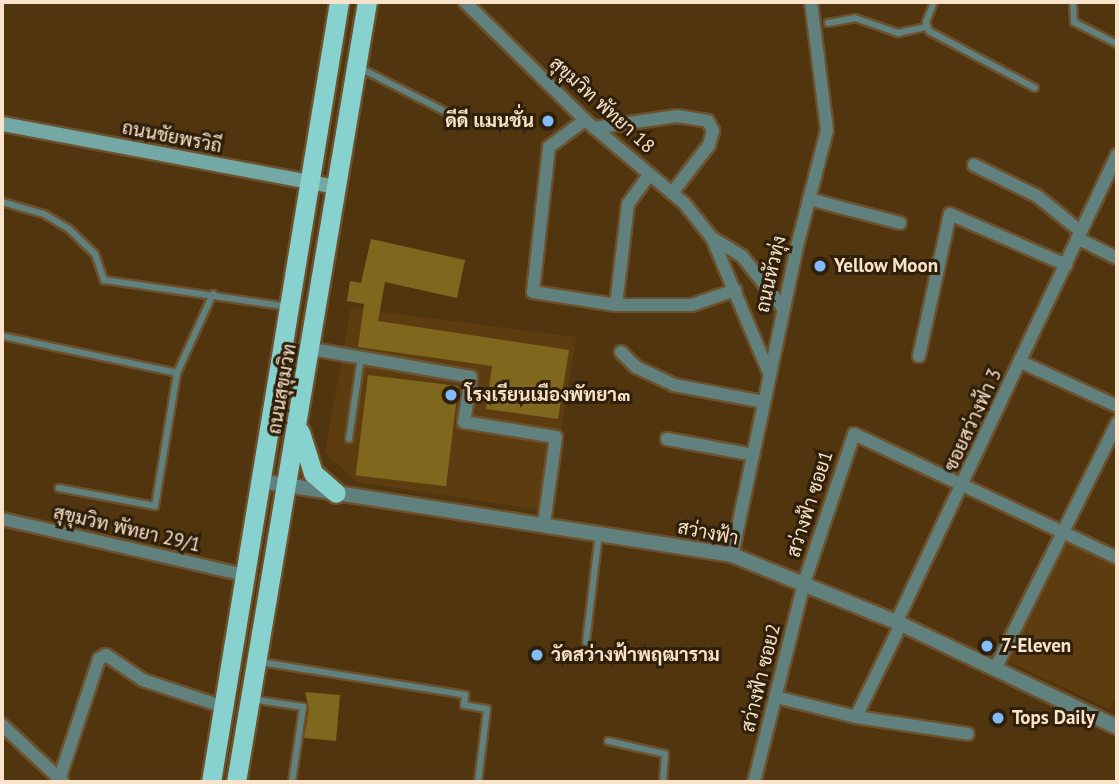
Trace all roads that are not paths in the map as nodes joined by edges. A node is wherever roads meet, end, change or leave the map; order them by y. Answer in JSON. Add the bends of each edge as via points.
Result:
{"nodes":[{"id":1,"x":339,"y":2,"type":"edge"},
{"id":2,"x":367,"y":2,"type":"edge"},
{"id":3,"x":465,"y":2,"type":"edge"},
{"id":4,"x":811,"y":2,"type":"edge"},
{"id":5,"x":934,"y":2,"type":"edge"},
{"id":6,"x":1073,"y":2,"type":"edge"},
{"id":7,"x":828,"y":23,"type":"dead end"},
{"id":8,"x":927,"y":27,"type":"junction"},
{"id":9,"x":1117,"y":44,"type":"edge"},
{"id":10,"x":356,"y":66,"type":"junction"},
{"id":11,"x":1035,"y":88,"type":"dead end"},
{"id":12,"x":450,"y":114,"type":"dead end"},
{"id":13,"x":2,"y":124,"type":"edge"},
{"id":14,"x":590,"y":124,"type":"junction"},
{"id":15,"x":1117,"y":155,"type":"edge"},
{"id":16,"x":974,"y":164,"type":"dead end"},
{"id":17,"x":650,"y":174,"type":"junction"},
{"id":18,"x":312,"y":183,"type":"junction"},
{"id":19,"x":335,"y":187,"type":"junction"},
{"id":20,"x":672,"y":193,"type":"junction"},
{"id":21,"x":809,"y":199,"type":"junction"},
{"id":22,"x":2,"y":202,"type":"edge"},
{"id":23,"x":900,"y":223,"type":"dead end"},
{"id":24,"x":1078,"y":234,"type":"junction"},
{"id":25,"x":712,"y":238,"type":"junction"},
{"id":26,"x":1117,"y":258,"type":"edge"},
{"id":27,"x":1066,"y":265,"type":"junction"},
{"id":28,"x":735,"y":290,"type":"junction"},
{"id":29,"x":213,"y":295,"type":"junction"},
{"id":30,"x":616,"y":305,"type":"junction"},
{"id":31,"x":290,"y":307,"type":"junction"},
{"id":32,"x":783,"y":308,"type":"junction"},
{"id":33,"x":2,"y":336,"type":"edge"},
{"id":34,"x":312,"y":349,"type":"junction"},
{"id":35,"x":621,"y":352,"type":"dead end"},
{"id":36,"x":919,"y":356,"type":"dead end"},
{"id":37,"x":361,"y":357,"type":"junction"},
{"id":38,"x":1021,"y":362,"type":"junction"},
{"id":39,"x":177,"y":373,"type":"junction"},
{"id":40,"x":770,"y":375,"type":"junction"},
{"id":41,"x":764,"y":402,"type":"junction"},
{"id":42,"x":1117,"y":406,"type":"edge"},
{"id":43,"x":1117,"y":423,"type":"edge"},
{"id":44,"x":298,"y":428,"type":"junction"},
{"id":45,"x":349,"y":439,"type":"dead end"},
{"id":46,"x":667,"y":439,"type":"dead end"},
{"id":47,"x":754,"y":455,"type":"junction"},
{"id":48,"x":260,"y":481,"type":"junction"},
{"id":49,"x":965,"y":483,"type":"junction"},
{"id":50,"x":289,"y":485,"type":"junction"},
{"id":51,"x":59,"y":488,"type":"dead end"},
{"id":52,"x":336,"y":493,"type":"junction"},
{"id":53,"x":2,"y":519,"type":"edge"},
{"id":54,"x":544,"y":524,"type":"junction"},
{"id":55,"x":1064,"y":530,"type":"junction"},
{"id":56,"x":599,"y":533,"type":"junction"},
{"id":57,"x":732,"y":555,"type":"junction"},
{"id":58,"x":1117,"y":558,"type":"edge"},
{"id":59,"x":244,"y":575,"type":"junction"},
{"id":60,"x":804,"y":583,"type":"junction"},
{"id":61,"x":898,"y":623,"type":"junction"},
{"id":62,"x":586,"y":642,"type":"dead end"},
{"id":63,"x":257,"y":662,"type":"junction"},
{"id":64,"x":995,"y":669,"type":"junction"},
{"id":65,"x":776,"y":697,"type":"junction"},
{"id":66,"x":249,"y":699,"type":"junction"},
{"id":67,"x":225,"y":707,"type":"junction"},
{"id":68,"x":856,"y":717,"type":"junction"},
{"id":69,"x":2,"y":725,"type":"edge"},
{"id":70,"x":1117,"y":726,"type":"edge"},
{"id":71,"x":968,"y":734,"type":"dead end"},
{"id":72,"x":608,"y":741,"type":"dead end"},
{"id":73,"x":61,"y":781,"type":"edge"},
{"id":74,"x":211,"y":782,"type":"edge"},
{"id":75,"x":236,"y":782,"type":"edge"},
{"id":76,"x":292,"y":782,"type":"edge"},
{"id":77,"x":478,"y":782,"type":"edge"},
{"id":78,"x":663,"y":782,"type":"edge"},
{"id":79,"x":754,"y":782,"type":"edge"}],
"edges":[{"from":1,"to":18,"type":"highway","name":"ถนนสุขุมวิท"},
{"from":2,"to":10,"type":"highway","name":"ถนนสุขุมวิท"},
{"from":3,"to":14,"type":"street","name":"สุขุมวิท พัทยา 18"},
{"from":4,"to":21,"type":"street","name":"ถนนหัวทุ่ง","via":[[827,130]]},
{"from":5,"to":8,"type":"lane"},
{"from":6,"to":9,"type":"lane","via":[[1074,22]]},
{"from":7,"to":8,"type":"lane","via":[[855,19],[898,33]]},
{"from":8,"to":11,"type":"lane"},
{"from":10,"to":12,"type":"lane"},
{"from":10,"to":19,"type":"highway","name":"ถนนสุขุมวิท"},
{"from":13,"to":18,"type":"main road","name":"ถนนชัยพรวิถี"},
{"from":14,"to":17,"type":"street","name":"สุขุมวิท พัทยา 18"},
{"from":14,"to":20,"type":"street","via":[[677,117],[708,121],[713,131],[709,145]]},
{"from":14,"to":30,"type":"street","via":[[549,147],[533,292]]},
{"from":15,"to":24,"type":"street","name":"ซอยสว่างฟ้า 3"},
{"from":16,"to":24,"type":"street","via":[[1030,192]]},
{"from":17,"to":20,"type":"street","name":"สุขุมวิท พัทยา 18"},
{"from":17,"to":30,"type":"street","via":[[628,204]]},
{"from":18,"to":19,"type":"main road","name":"ถนนชัยพรวิถี"},
{"from":18,"to":31,"type":"highway","name":"ถนนสุขุมวิท"},
{"from":19,"to":34,"type":"highway","name":"ถนนสุขุมวิท"},
{"from":20,"to":25,"type":"street","name":"สุขุมวิท พัทยา 18"},
{"from":21,"to":23,"type":"street"},
{"from":21,"to":32,"type":"street","name":"ถนนหัวทุ่ง"},
{"from":22,"to":29,"type":"lane","via":[[44,214],[69,229],[95,254],[104,279]]},
{"from":24,"to":26,"type":"street"},
{"from":24,"to":27,"type":"street","name":"ซอยสว่างฟ้า 3"},
{"from":25,"to":28,"type":"street","name":"สุขุมวิท พัทยา 18"},
{"from":25,"to":32,"type":"street","name":"สุขุมวิท พัทยา 18","via":[[742,256]]},
{"from":27,"to":36,"type":"street","via":[[950,214]]},
{"from":27,"to":38,"type":"street","name":"ซอยสว่างฟ้า 3"},
{"from":28,"to":30,"type":"street","via":[[692,305]]},
{"from":28,"to":40,"type":"street","name":"สุขุมวิท พัทยา 18"},
{"from":29,"to":31,"type":"lane"},
{"from":29,"to":39,"type":"lane"},
{"from":31,"to":48,"type":"highway","name":"ถนนสุขุมวิท"},
{"from":32,"to":40,"type":"street","name":"ถนนหัวทุ่ง"},
{"from":33,"to":39,"type":"lane"},
{"from":34,"to":37,"type":"street"},
{"from":34,"to":44,"type":"highway","name":"ถนนสุขุมวิท"},
{"from":35,"to":41,"type":"street","via":[[636,367],[674,385]]},
{"from":37,"to":45,"type":"lane"},
{"from":37,"to":54,"type":"street","via":[[471,377],[464,422],[556,437]]},
{"from":38,"to":42,"type":"street"},
{"from":38,"to":49,"type":"street","name":"ซอยสว่างฟ้า 3"},
{"from":39,"to":51,"type":"lane","via":[[155,506]]},
{"from":40,"to":41,"type":"street","name":"ถนนหัวทุ่ง"},
{"from":41,"to":47,"type":"street","name":"ถนนหัวทุ่ง"},
{"from":43,"to":55,"type":"street"},
{"from":44,"to":50,"type":"highway","name":"ถนนสุขุมวิท"},
{"from":44,"to":52,"type":"highway","via":[[313,473]]},
{"from":46,"to":47,"type":"street"},
{"from":47,"to":57,"type":"street","name":"ถนนหัวทุ่ง"},
{"from":48,"to":50,"type":"street","name":"สว่างฟ้า"},
{"from":48,"to":59,"type":"highway","name":"ถนนสุขุมวิท"},
{"from":49,"to":55,"type":"street"},
{"from":49,"to":60,"type":"street","name":"สว่างฟ้า ซอย1","via":[[854,434]]},
{"from":49,"to":61,"type":"street","name":"ซอยสว่างฟ้า 3"},
{"from":50,"to":52,"type":"street","name":"สว่างฟ้า"},
{"from":50,"to":63,"type":"highway","name":"ถนนสุขุมวิท"},
{"from":52,"to":54,"type":"street","name":"สว่างฟ้า"},
{"from":53,"to":59,"type":"street","name":"สุขุมวิท พัทยา 29/1"},
{"from":54,"to":56,"type":"street","name":"สว่างฟ้า"},
{"from":55,"to":58,"type":"street"},
{"from":55,"to":64,"type":"street"},
{"from":56,"to":57,"type":"street","name":"สว่างฟ้า"},
{"from":56,"to":62,"type":"lane"},
{"from":57,"to":60,"type":"street","name":"สว่างฟ้า"},
{"from":59,"to":67,"type":"highway","name":"ถนนสุขุมวิท"},
{"from":60,"to":61,"type":"street","name":"สว่างฟ้า"},
{"from":60,"to":65,"type":"street","name":"สว่างฟ้า ซอย2"},
{"from":61,"to":64,"type":"street","name":"สว่างฟ้า"},
{"from":61,"to":68,"type":"street","name":"ซอยสว่างฟ้า 3"},
{"from":63,"to":66,"type":"highway","name":"ถนนสุขุมวิท"},
{"from":63,"to":77,"type":"lane","via":[[465,695],[464,705],[487,709]]},
{"from":64,"to":70,"type":"street","name":"สว่างฟ้า"},
{"from":65,"to":68,"type":"street"},
{"from":65,"to":79,"type":"street","name":"สว่างฟ้า ซอย2"},
{"from":66,"to":75,"type":"highway","name":"ถนนสุขุมวิท"},
{"from":66,"to":76,"type":"lane","via":[[303,707]]},
{"from":67,"to":73,"type":"street","via":[[143,680],[106,655],[99,659]]},
{"from":67,"to":74,"type":"highway","name":"ถนนสุขุมวิท"},
{"from":68,"to":71,"type":"street"},
{"from":69,"to":73,"type":"street"},
{"from":72,"to":78,"type":"lane","via":[[665,754]]}]}
